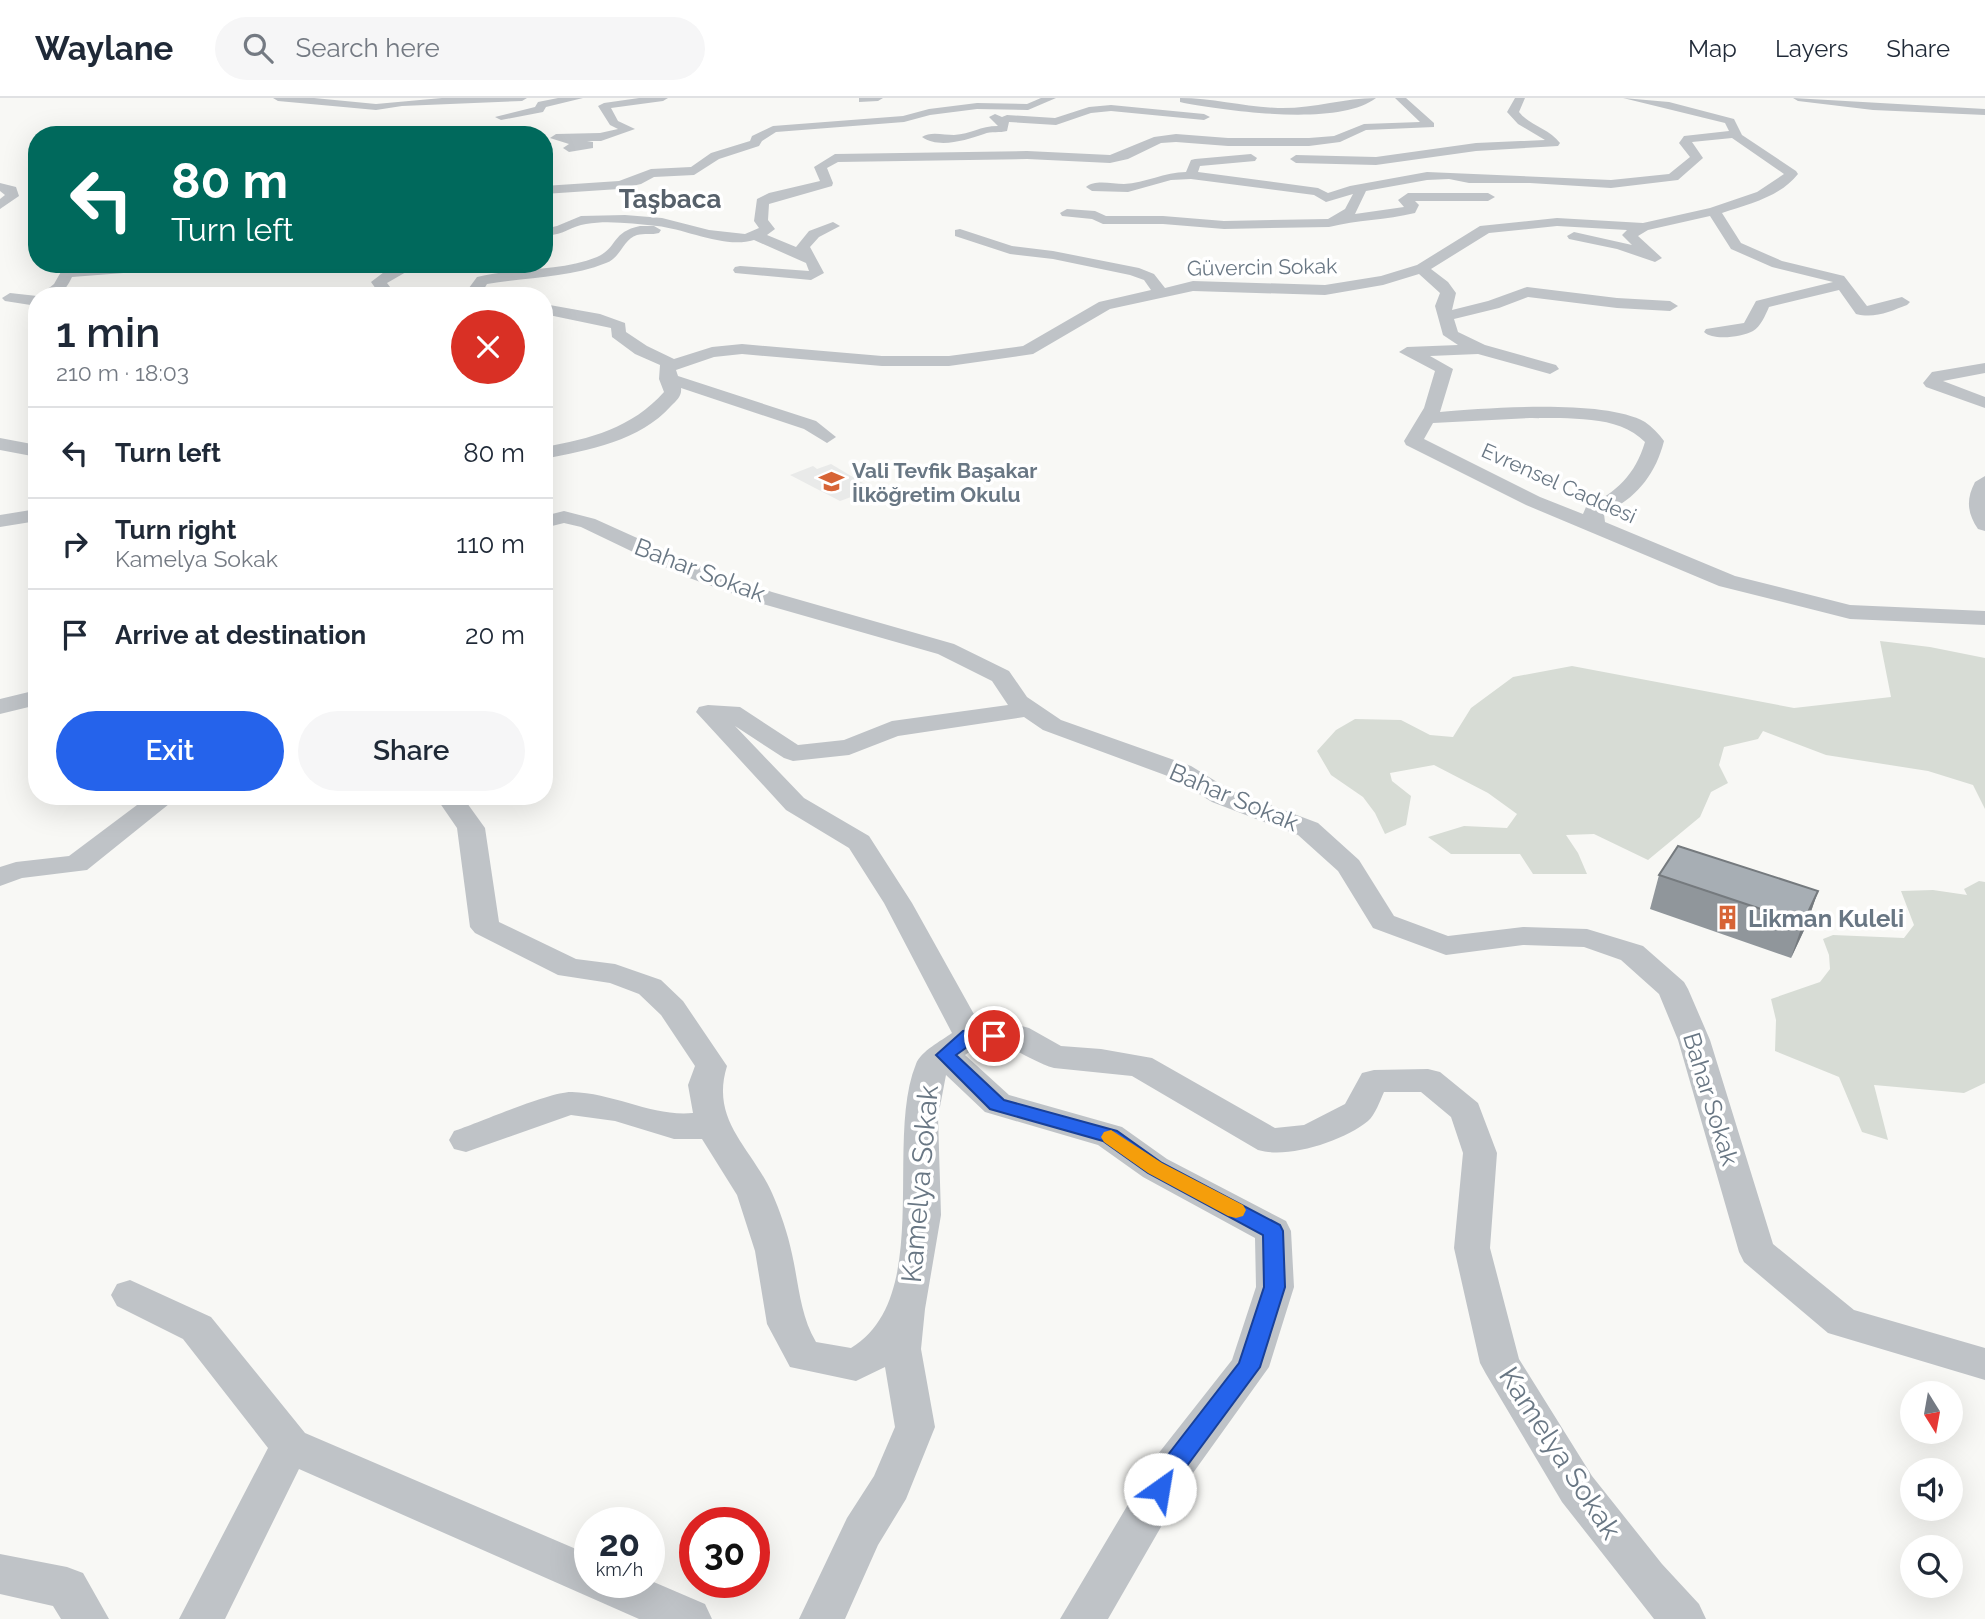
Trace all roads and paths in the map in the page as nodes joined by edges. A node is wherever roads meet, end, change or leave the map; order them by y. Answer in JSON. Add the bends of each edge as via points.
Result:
{"nodes":[{"id":1,"x":278,"y":98,"type":"edge"},
{"id":2,"x":522,"y":98,"type":"edge"},
{"id":3,"x":578,"y":98,"type":"edge"},
{"id":4,"x":663,"y":98,"type":"edge"},
{"id":5,"x":877,"y":98,"type":"edge"},
{"id":6,"x":1131,"y":98,"type":"edge"},
{"id":7,"x":1371,"y":98,"type":"edge"},
{"id":8,"x":1400,"y":98,"type":"edge"},
{"id":9,"x":1520,"y":98,"type":"edge"},
{"id":10,"x":1628,"y":98,"type":"edge"},
{"id":11,"x":1798,"y":98,"type":"edge"},
{"id":12,"x":1959,"y":98,"type":"edge"},
{"id":13,"x":1065,"y":99,"type":"edge"},
{"id":14,"x":1154,"y":99,"type":"edge"},
{"id":15,"x":1985,"y":99,"type":"edge"},
{"id":16,"x":863,"y":100,"type":"edge"},
{"id":17,"x":1049,"y":100,"type":"edge"},
{"id":18,"x":1174,"y":100,"type":"dead end"},
{"id":19,"x":1985,"y":112,"type":"edge"},
{"id":20,"x":915,"y":116,"type":"junction"},
{"id":21,"x":995,"y":117,"type":"junction"},
{"id":22,"x":1204,"y":117,"type":"dead end"},
{"id":23,"x":486,"y":118,"type":"dead end"},
{"id":24,"x":1689,"y":126,"type":"dead end"},
{"id":25,"x":1734,"y":132,"type":"junction"},
{"id":26,"x":925,"y":136,"type":"dead end"},
{"id":27,"x":569,"y":148,"type":"dead end"},
{"id":28,"x":1267,"y":158,"type":"dead end"},
{"id":29,"x":1286,"y":159,"type":"dead end"},
{"id":30,"x":1194,"y":174,"type":"junction"},
{"id":31,"x":1282,"y":178,"type":"dead end"},
{"id":32,"x":1261,"y":186,"type":"junction"},
{"id":33,"x":0,"y":187,"type":"edge"},
{"id":34,"x":1092,"y":187,"type":"dead end"},
{"id":35,"x":553,"y":189,"type":"edge"},
{"id":36,"x":1241,"y":189,"type":"dead end"},
{"id":37,"x":1350,"y":190,"type":"junction"},
{"id":38,"x":1503,"y":198,"type":"dead end"},
{"id":39,"x":0,"y":205,"type":"edge"},
{"id":40,"x":1714,"y":211,"type":"junction"},
{"id":41,"x":1067,"y":213,"type":"dead end"},
{"id":42,"x":1344,"y":218,"type":"junction"},
{"id":43,"x":833,"y":226,"type":"dead end"},
{"id":44,"x":1643,"y":227,"type":"junction"},
{"id":45,"x":553,"y":229,"type":"edge"},
{"id":46,"x":960,"y":233,"type":"dead end"},
{"id":47,"x":1574,"y":236,"type":"dead end"},
{"id":48,"x":751,"y":237,"type":"junction"},
{"id":49,"x":807,"y":257,"type":"junction"},
{"id":50,"x":1422,"y":268,"type":"junction"},
{"id":51,"x":553,"y":270,"type":"edge"},
{"id":52,"x":740,"y":270,"type":"dead end"},
{"id":53,"x":392,"y":273,"type":"edge"},
{"id":54,"x":518,"y":273,"type":"edge"},
{"id":55,"x":811,"y":276,"type":"junction"},
{"id":56,"x":827,"y":280,"type":"dead end"},
{"id":57,"x":1843,"y":284,"type":"junction"},
{"id":58,"x":383,"y":287,"type":"edge"},
{"id":59,"x":477,"y":287,"type":"edge"},
{"id":60,"x":1161,"y":293,"type":"junction"},
{"id":61,"x":10,"y":298,"type":"dead end"},
{"id":62,"x":28,"y":301,"type":"edge"},
{"id":63,"x":1902,"y":302,"type":"dead end"},
{"id":64,"x":1670,"y":306,"type":"dead end"},
{"id":65,"x":553,"y":311,"type":"edge"},
{"id":66,"x":1445,"y":316,"type":"junction"},
{"id":67,"x":1712,"y":332,"type":"dead end"},
{"id":68,"x":1479,"y":349,"type":"junction"},
{"id":69,"x":1985,"y":368,"type":"edge"},
{"id":70,"x":1550,"y":369,"type":"dead end"},
{"id":71,"x":669,"y":371,"type":"junction"},
{"id":72,"x":1985,"y":403,"type":"edge"},
{"id":73,"x":1425,"y":418,"type":"junction"},
{"id":74,"x":827,"y":437,"type":"dead end"},
{"id":75,"x":0,"y":443,"type":"edge"},
{"id":76,"x":28,"y":450,"type":"edge"},
{"id":77,"x":553,"y":452,"type":"edge"},
{"id":78,"x":1985,"y":482,"type":"edge"},
{"id":79,"x":28,"y":517,"type":"edge"},
{"id":80,"x":553,"y":520,"type":"edge"},
{"id":81,"x":0,"y":522,"type":"edge"},
{"id":82,"x":1985,"y":525,"type":"edge"},
{"id":83,"x":1596,"y":526,"type":"junction"},
{"id":84,"x":1985,"y":618,"type":"edge"},
{"id":85,"x":28,"y":699,"type":"edge"},
{"id":86,"x":0,"y":707,"type":"edge"},
{"id":87,"x":1029,"y":709,"type":"junction"},
{"id":88,"x":154,"y":805,"type":"edge"},
{"id":89,"x":454,"y":805,"type":"edge"},
{"id":90,"x":0,"y":877,"type":"edge"},
{"id":91,"x":957,"y":1045,"type":"junction"},
{"id":92,"x":713,"y":1128,"type":"junction"},
{"id":93,"x":466,"y":1140,"type":"dead end"},
{"id":94,"x":130,"y":1296,"type":"dead end"},
{"id":95,"x":906,"y":1309,"type":"junction"},
{"id":96,"x":1985,"y":1364,"type":"edge"},
{"id":97,"x":290,"y":1447,"type":"junction"},
{"id":98,"x":574,"y":1569,"type":"edge"},
{"id":99,"x":0,"y":1574,"type":"edge"},
{"id":100,"x":640,"y":1598,"type":"edge"},
{"id":101,"x":86,"y":1619,"type":"edge"},
{"id":102,"x":202,"y":1619,"type":"edge"},
{"id":103,"x":689,"y":1619,"type":"edge"},
{"id":104,"x":822,"y":1619,"type":"edge"},
{"id":105,"x":1083,"y":1619,"type":"edge"},
{"id":106,"x":1683,"y":1619,"type":"edge"}],
"edges":[{"from":1,"to":2,"type":"street","via":[[376,107]]},
{"from":3,"to":23,"type":"street"},
{"from":4,"to":27,"type":"street","via":[[604,106],[614,123],[629,130],[601,137],[556,138],[589,145]]},
{"from":5,"to":16,"type":"street"},
{"from":6,"to":14,"type":"street"},
{"from":7,"to":18,"type":"street","via":[[1338,109],[1311,111],[1251,111]]},
{"from":8,"to":48,"type":"street","via":[[1430,125],[1364,127],[1336,139],[1309,142],[1176,138],[1158,140],[1124,156],[1095,160],[1027,155],[835,158],[820,167],[827,183],[767,196],[761,220],[768,229]]},
{"from":9,"to":29,"type":"street","via":[[1513,112],[1517,121],[1551,137],[1554,143],[1476,147],[1376,161]]},
{"from":10,"to":25,"type":"street","name":"Güvercin Sokak","via":[[1706,113],[1730,121]]},
{"from":11,"to":19,"type":"street"},
{"from":12,"to":15,"type":"street"},
{"from":13,"to":17,"type":"street"},
{"from":17,"to":20,"type":"street","via":[[1028,107],[977,106]]},
{"from":20,"to":21,"type":"street","via":[[912,119]]},
{"from":20,"to":35,"type":"street","via":[[773,129],[755,143],[715,156],[694,171],[651,173],[619,185]]},
{"from":21,"to":22,"type":"street","via":[[1056,122],[1111,108]]},
{"from":21,"to":26,"type":"street","via":[[1004,123],[1003,129],[983,129],[957,138]]},
{"from":24,"to":25,"type":"street"},
{"from":25,"to":37,"type":"street","via":[[1688,139],[1685,143],[1697,158],[1673,177],[1611,184],[1449,175]]},
{"from":25,"to":40,"type":"street","name":"Güvercin Sokak","via":[[1792,174],[1762,195]]},
{"from":28,"to":30,"type":"street","via":[[1195,163]]},
{"from":30,"to":32,"type":"street"},
{"from":30,"to":34,"type":"street","via":[[1128,188]]},
{"from":31,"to":32,"type":"street"},
{"from":32,"to":36,"type":"street"},
{"from":32,"to":37,"type":"street","via":[[1318,192],[1326,198]]},
{"from":33,"to":39,"type":"street","via":[[12,190],[12,196]]},
{"from":37,"to":42,"type":"street","via":[[1360,191],[1357,204]]},
{"from":38,"to":42,"type":"street","via":[[1408,197],[1410,210]]},
{"from":40,"to":44,"type":"street","name":"Güvercin Sokak"},
{"from":40,"to":57,"type":"street","via":[[1736,246]]},
{"from":41,"to":42,"type":"street","via":[[1095,215],[1102,220],[1224,225],[1329,223]]},
{"from":43,"to":49,"type":"street","via":[[814,234],[803,246]]},
{"from":44,"to":47,"type":"street","via":[[1629,235],[1655,258]]},
{"from":44,"to":50,"type":"street","name":"Güvercin Sokak","via":[[1557,222],[1485,229]]},
{"from":45,"to":48,"type":"street","via":[[581,220],[625,219]]},
{"from":46,"to":60,"type":"street","via":[[1010,250],[1134,271],[1149,277]]},
{"from":48,"to":49,"type":"street","via":[[771,240]]},
{"from":48,"to":51,"type":"street","via":[[631,231],[606,259]]},
{"from":49,"to":55,"type":"street","via":[[817,274]]},
{"from":50,"to":60,"type":"street","name":"Güvercin Sokak","via":[[1325,290],[1193,286]]},
{"from":50,"to":66,"type":"street","via":[[1444,284],[1448,293]]},
{"from":52,"to":55,"type":"street"},
{"from":53,"to":58,"type":"street","via":[[379,282]]},
{"from":54,"to":59,"type":"street","via":[[482,280]]},
{"from":55,"to":56,"type":"street"},
{"from":57,"to":63,"type":"street","via":[[1863,311],[1876,312]]},
{"from":57,"to":67,"type":"street","via":[[1762,304],[1756,321],[1744,330]]},
{"from":60,"to":71,"type":"street","name":"Güvercin Sokak","via":[[1105,305],[1027,350],[983,357],[882,361],[742,349],[712,352]]},
{"from":61,"to":62,"type":"street"},
{"from":64,"to":66,"type":"street","via":[[1527,292]]},
{"from":65,"to":71,"type":"street","via":[[619,326],[618,334]]},
{"from":66,"to":68,"type":"street","via":[[1451,335]]},
{"from":68,"to":70,"type":"street"},
{"from":68,"to":73,"type":"street","name":"Evrensel Caddesi","via":[[1408,352],[1444,369],[1433,408]]},
{"from":69,"to":72,"type":"street","via":[[1938,376],[1932,383]]},
{"from":71,"to":74,"type":"street","via":[[810,425]]},
{"from":71,"to":77,"type":"street","via":[[673,393],[648,419],[607,437]]},
{"from":73,"to":83,"type":"street","name":"Evrensel Caddesi","via":[[1413,441],[1533,501]]},
{"from":73,"to":83,"type":"street","via":[[1517,412],[1637,425],[1655,441],[1645,472],[1618,500],[1593,511]]},
{"from":75,"to":76,"type":"street"},
{"from":78,"to":82,"type":"street","via":[[1977,497]]},
{"from":79,"to":81,"type":"street"},
{"from":80,"to":87,"type":"street","name":"Bahar Sokak","via":[[564,517],[589,523],[689,570],[764,597],[946,649],[1001,676],[1018,702]]},
{"from":83,"to":84,"type":"street","name":"Evrensel Caddesi","via":[[1727,582],[1850,612]]},
{"from":85,"to":86,"type":"street"},
{"from":87,"to":91,"type":"street","via":[[892,729],[849,747],[793,753],[731,712],[708,712],[795,804],[859,842],[898,903]]},
{"from":87,"to":96,"type":"street","name":"Bahar Sokak","via":[[1052,725],[1182,772],[1221,796],[1308,829],[1349,866],[1383,922],[1446,946],[1523,936],[1587,938],[1632,953],[1673,989],[1694,1040],[1757,1252],[1842,1322]]},
{"from":88,"to":90,"type":"street","via":[[76,864],[16,870]]},
{"from":89,"to":92,"type":"street","via":[[471,828],[485,927],[569,968],[615,974],[650,987],[672,1008],[711,1066],[705,1085]]},
{"from":91,"to":95,"type":"street","name":"Kamelya Sokak","via":[[932,1064],[921,1117],[923,1215]]},
{"from":91,"to":105,"type":"street","via":[[997,1104],[1110,1136],[1155,1168],[1273,1231],[1275,1287],[1249,1367],[1172,1467]]},
{"from":91,"to":106,"type":"street","name":"Kamelya Sokak","via":[[1018,1036],[1054,1057],[1140,1066],[1270,1141],[1311,1136],[1357,1112],[1374,1081],[1427,1080],[1466,1111],[1480,1153],[1472,1248],[1500,1363],[1577,1489]]},
{"from":92,"to":93,"type":"street","via":[[674,1127],[616,1109],[569,1103]]},
{"from":92,"to":95,"type":"street","via":[[754,1193],[773,1251],[786,1324],[804,1356],[856,1365],[883,1349]]},
{"from":94,"to":97,"type":"street","via":[[197,1328]]},
{"from":95,"to":104,"type":"street","name":"Kamelya Sokak","via":[[902,1349],[915,1427],[891,1486],[862,1532]]},
{"from":97,"to":98,"type":"street"},
{"from":97,"to":102,"type":"street"},
{"from":99,"to":101,"type":"street","via":[[67,1588]]},
{"from":100,"to":103,"type":"street"}]}
